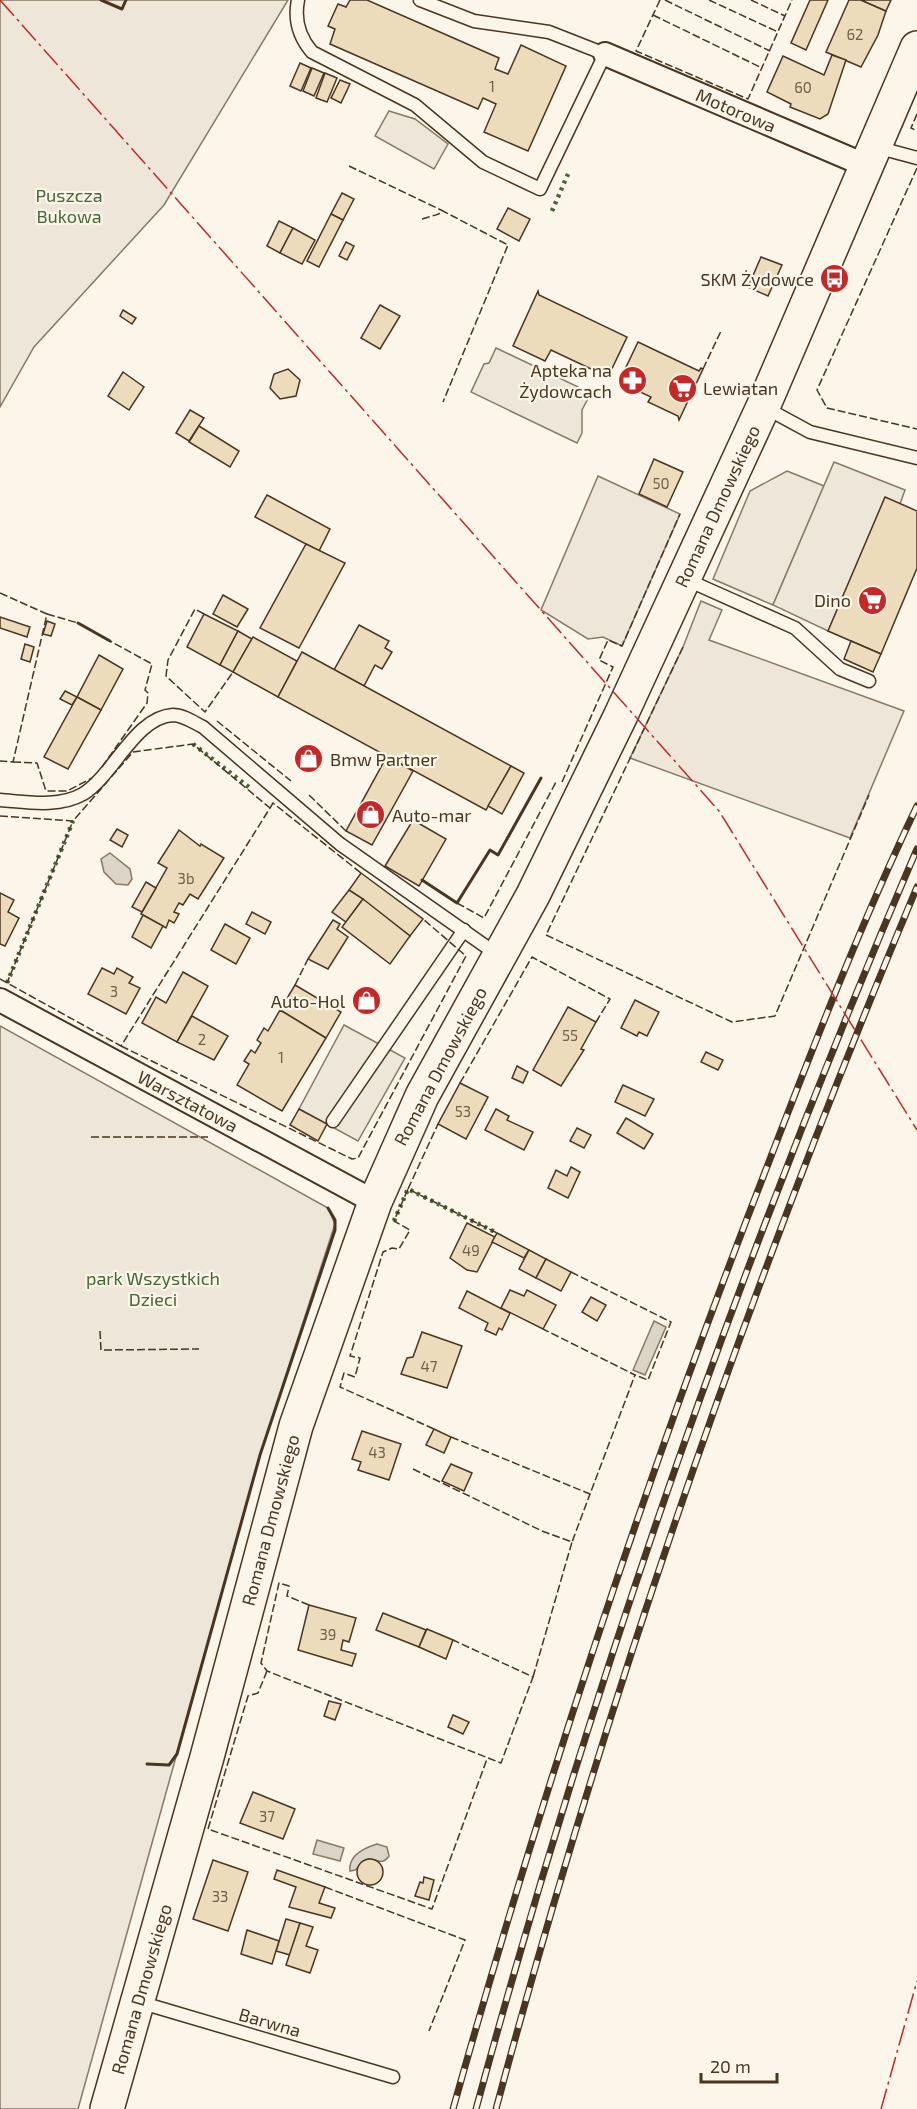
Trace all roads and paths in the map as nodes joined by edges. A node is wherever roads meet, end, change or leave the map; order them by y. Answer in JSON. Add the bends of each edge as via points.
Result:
{"nodes":[{"id":1,"x":298,"y":0,"type":"edge"},
{"id":2,"x":420,"y":0,"type":"edge"},
{"id":3,"x":917,"y":48,"type":"edge"},
{"id":4,"x":605,"y":54,"type":"junction"},
{"id":5,"x":871,"y":157,"type":"junction"},
{"id":6,"x":917,"y":158,"type":"edge"},
{"id":7,"x":763,"y":406,"type":"junction"},
{"id":8,"x":917,"y":458,"type":"edge"},
{"id":9,"x":684,"y":579,"type":"junction"},
{"id":10,"x":869,"y":681,"type":"dead end"},
{"id":11,"x":0,"y":800,"type":"edge"},
{"id":12,"x":464,"y":930,"type":"junction"},
{"id":13,"x":499,"y":956,"type":"junction"},
{"id":14,"x":0,"y":1000,"type":"edge"},
{"id":15,"x":333,"y":1121,"type":"dead end"},
{"id":16,"x":375,"y":1202,"type":"junction"},
{"id":17,"x":137,"y":2002,"type":"junction"},
{"id":18,"x":393,"y":2077,"type":"dead end"},
{"id":19,"x":107,"y":2109,"type":"edge"}],
"edges":[{"from":1,"to":4,"type":"lane","via":[[297,23],[303,42],[312,52],[415,105],[483,162],[540,189]]},
{"from":2,"to":4,"type":"lane","via":[[474,21],[549,32]]},
{"from":3,"to":5,"type":"main road","name":"Romana Dmowskiego"},
{"from":4,"to":5,"type":"street","name":"Motorowa"},
{"from":5,"to":6,"type":"lane"},
{"from":5,"to":7,"type":"main road","name":"Romana Dmowskiego"},
{"from":7,"to":8,"type":"lane","via":[[810,432]]},
{"from":7,"to":9,"type":"main road","name":"Romana Dmowskiego"},
{"from":9,"to":10,"type":"lane","via":[[795,627],[840,669]]},
{"from":9,"to":13,"type":"main road","name":"Romana Dmowskiego","via":[[561,841]]},
{"from":11,"to":12,"type":"lane","via":[[43,803],[83,793],[145,728],[173,715],[185,717],[355,855]]},
{"from":12,"to":13,"type":"lane"},
{"from":12,"to":15,"type":"lane"},
{"from":13,"to":16,"type":"main road","name":"Romana Dmowskiego","via":[[422,1096]]},
{"from":14,"to":16,"type":"street","name":"Warsztatowa"},
{"from":16,"to":17,"type":"main road","name":"Romana Dmowskiego","via":[[296,1426]]},
{"from":17,"to":18,"type":"lane","name":"Barwna"},
{"from":17,"to":19,"type":"main road","name":"Romana Dmowskiego"}]}
